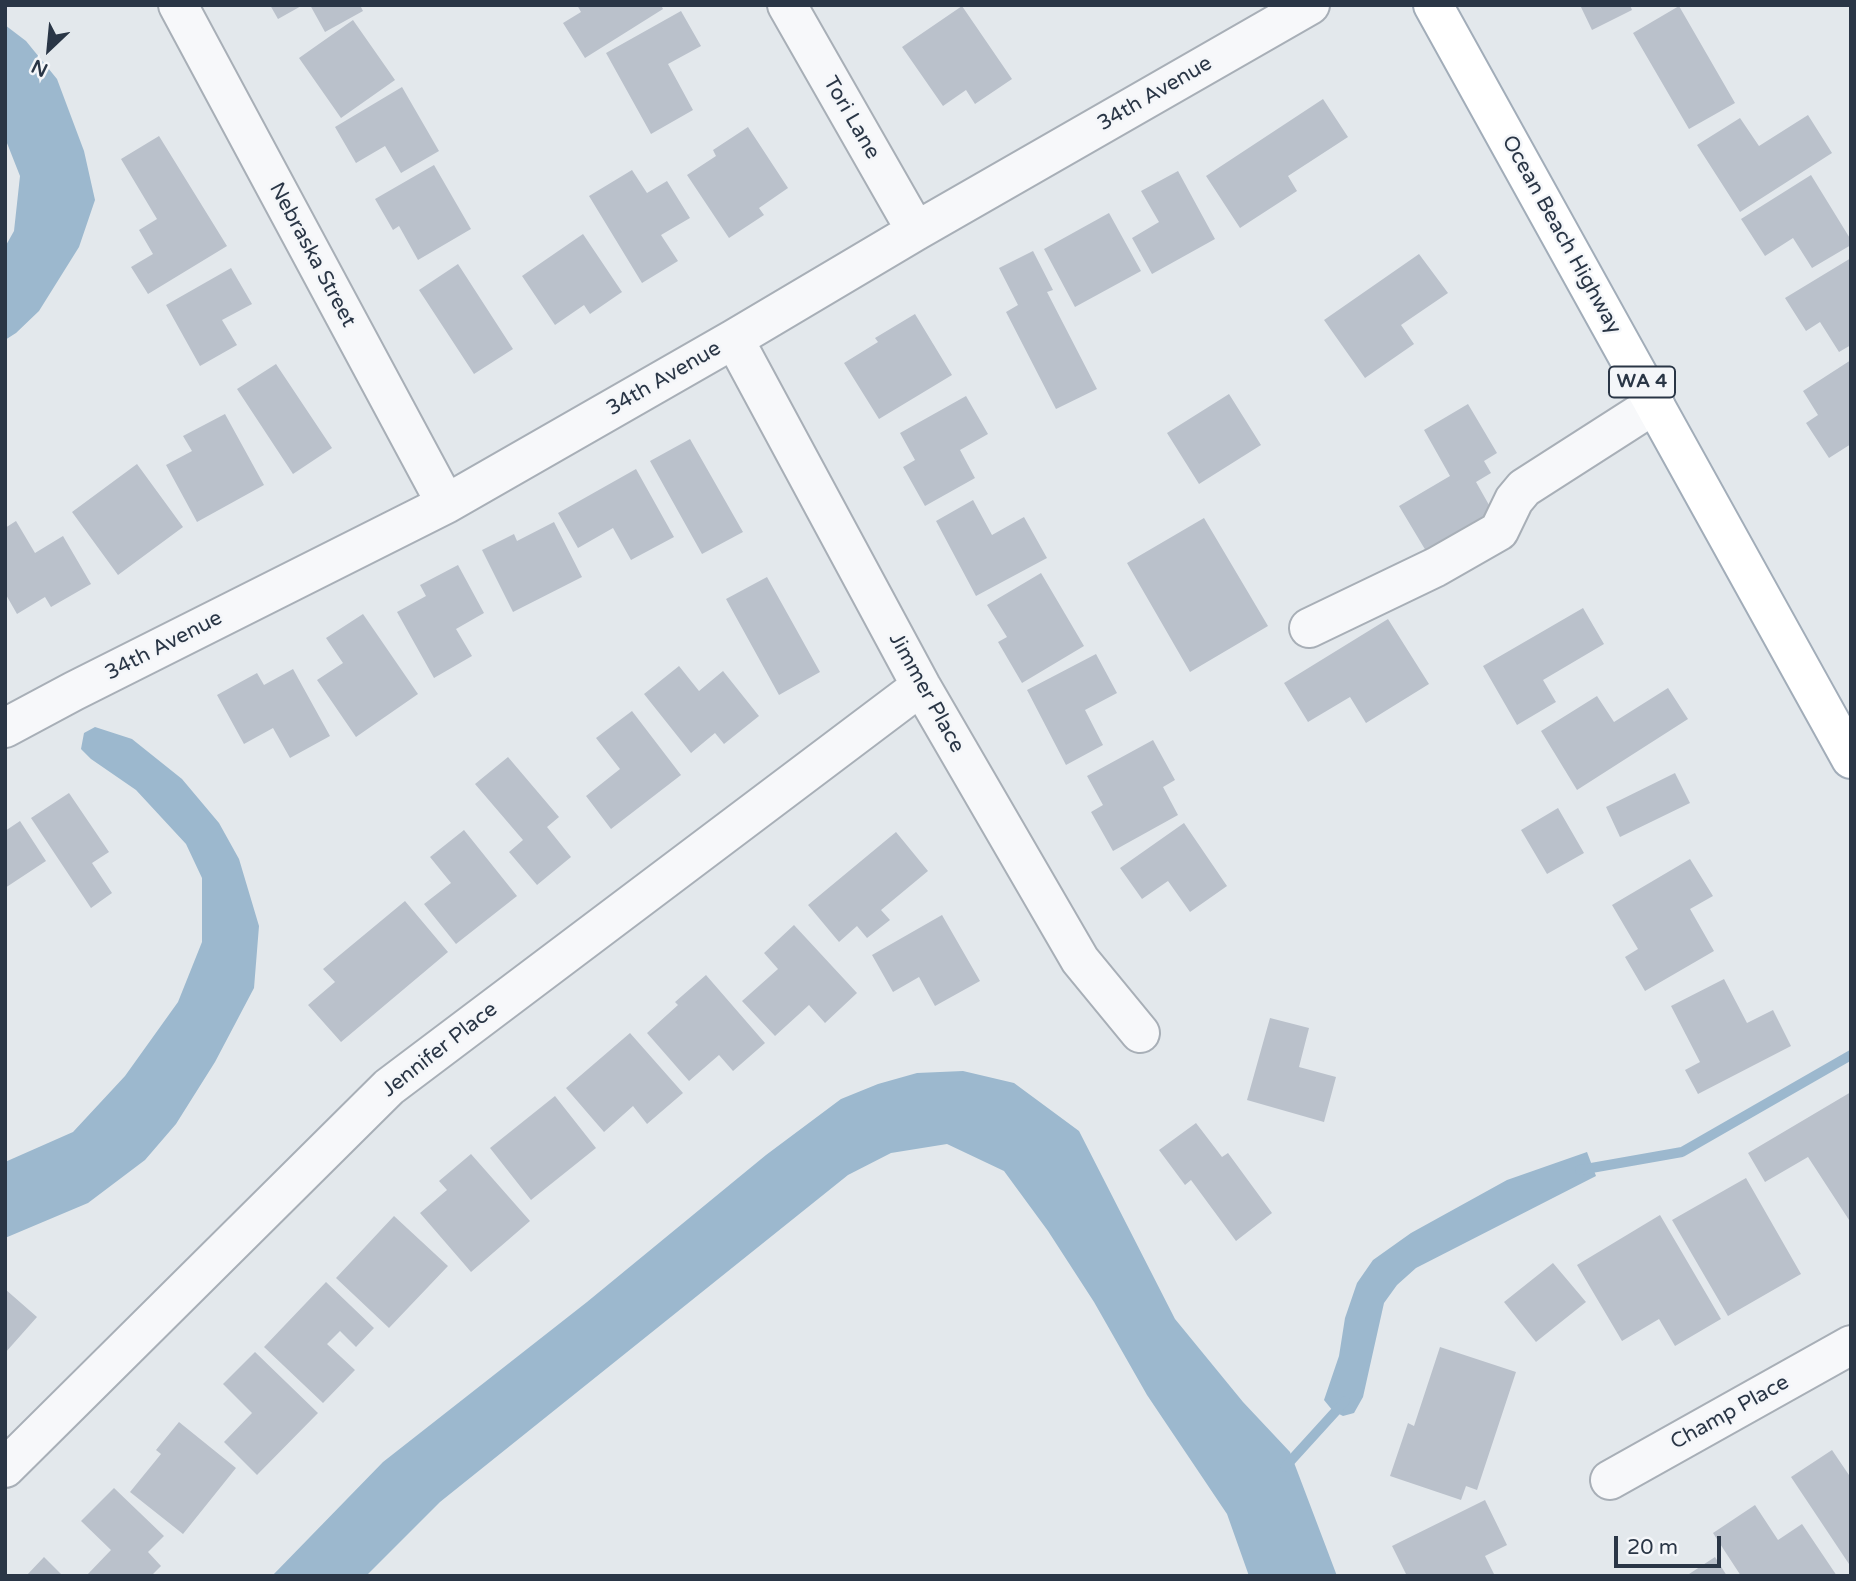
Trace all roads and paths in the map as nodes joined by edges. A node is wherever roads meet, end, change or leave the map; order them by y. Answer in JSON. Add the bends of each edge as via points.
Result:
{"nodes":[{"id":1,"x":178,"y":5,"type":"edge"},
{"id":2,"x":787,"y":5,"type":"edge"},
{"id":3,"x":1310,"y":5,"type":"edge"},
{"id":4,"x":1433,"y":5,"type":"edge"},
{"id":5,"x":916,"y":231,"type":"junction"},
{"id":6,"x":734,"y":339,"type":"junction"},
{"id":7,"x":1655,"y":404,"type":"junction"},
{"id":8,"x":446,"y":504,"type":"junction"},
{"id":9,"x":1309,"y":628,"type":"dead end"},
{"id":10,"x":921,"y":686,"type":"junction"},
{"id":11,"x":5,"y":728,"type":"edge"},
{"id":12,"x":1850,"y":756,"type":"edge"},
{"id":13,"x":1140,"y":1033,"type":"dead end"},
{"id":14,"x":1851,"y":1345,"type":"edge"},
{"id":15,"x":5,"y":1468,"type":"edge"},
{"id":16,"x":1610,"y":1480,"type":"dead end"}],
"edges":[{"from":1,"to":8,"type":"street","name":"Nebraska Street"},
{"from":2,"to":5,"type":"street","name":"Tori Lane"},
{"from":3,"to":5,"type":"street","name":"34th Avenue"},
{"from":4,"to":7,"type":"main road","name":"Ocean Beach Highway","number":"WA 4"},
{"from":5,"to":6,"type":"street","name":"34th Avenue"},
{"from":6,"to":8,"type":"street","name":"34th Avenue"},
{"from":6,"to":10,"type":"street","name":"Jimmer Place"},
{"from":7,"to":9,"type":"street","via":[[1524,488],[1499,531]]},
{"from":7,"to":12,"type":"main road","name":"Ocean Beach Highway","number":"WA 4"},
{"from":8,"to":11,"type":"street","name":"34th Avenue"},
{"from":10,"to":13,"type":"street","name":"Jimmer Place","via":[[1080,960]]},
{"from":10,"to":15,"type":"street","name":"Jennifer Place","via":[[389,1087]]},
{"from":14,"to":16,"type":"street","name":"Champ Place"}]}
